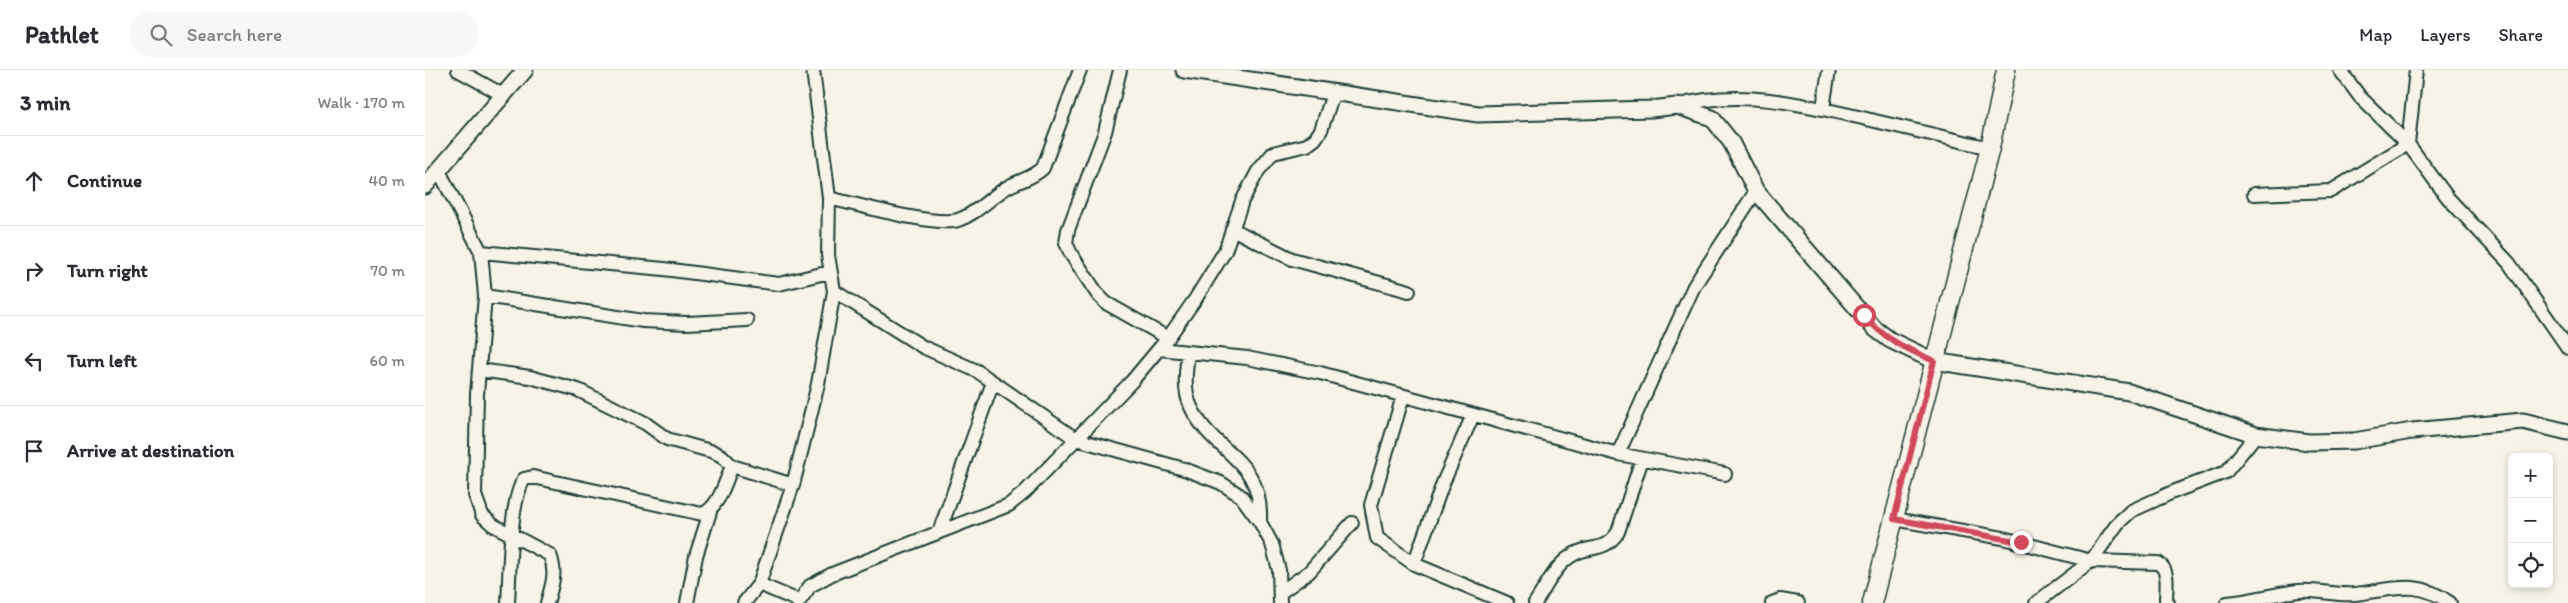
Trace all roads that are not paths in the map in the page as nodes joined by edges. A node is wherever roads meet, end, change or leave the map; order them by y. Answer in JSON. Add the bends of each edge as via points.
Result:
{"nodes":[{"id":1,"x":458,"y":70,"type":"edge"},
{"id":2,"x":525,"y":70,"type":"edge"},
{"id":3,"x":813,"y":70,"type":"edge"},
{"id":4,"x":1080,"y":70,"type":"edge"},
{"id":5,"x":1120,"y":70,"type":"edge"},
{"id":6,"x":1184,"y":70,"type":"edge"},
{"id":7,"x":1829,"y":70,"type":"edge"},
{"id":8,"x":2006,"y":70,"type":"edge"},
{"id":9,"x":2340,"y":70,"type":"edge"},
{"id":10,"x":2416,"y":70,"type":"edge"},
{"id":11,"x":1333,"y":94,"type":"junction"},
{"id":12,"x":505,"y":96,"type":"junction"},
{"id":13,"x":1677,"y":106,"type":"junction"},
{"id":14,"x":1823,"y":108,"type":"junction"},
{"id":15,"x":2408,"y":144,"type":"junction"},
{"id":16,"x":1990,"y":148,"type":"junction"},
{"id":17,"x":438,"y":169,"type":"junction"},
{"id":18,"x":425,"y":186,"type":"edge"},
{"id":19,"x":1756,"y":191,"type":"junction"},
{"id":20,"x":2254,"y":194,"type":"dead end"},
{"id":21,"x":829,"y":198,"type":"junction"},
{"id":22,"x":1232,"y":229,"type":"junction"},
{"id":23,"x":481,"y":252,"type":"junction"},
{"id":24,"x":830,"y":272,"type":"junction"},
{"id":25,"x":1409,"y":290,"type":"dead end"},
{"id":26,"x":833,"y":291,"type":"junction"},
{"id":27,"x":485,"y":296,"type":"junction"},
{"id":28,"x":747,"y":320,"type":"dead end"},
{"id":29,"x":1167,"y":338,"type":"junction"},
{"id":30,"x":2568,"y":348,"type":"edge"},
{"id":31,"x":1159,"y":349,"type":"junction"},
{"id":32,"x":1188,"y":353,"type":"junction"},
{"id":33,"x":1934,"y":361,"type":"junction"},
{"id":34,"x":479,"y":370,"type":"junction"},
{"id":35,"x":993,"y":382,"type":"junction"},
{"id":36,"x":1403,"y":396,"type":"junction"},
{"id":37,"x":1473,"y":415,"type":"junction"},
{"id":38,"x":2568,"y":432,"type":"edge"},
{"id":39,"x":2256,"y":435,"type":"junction"},
{"id":40,"x":1076,"y":439,"type":"junction"},
{"id":41,"x":1618,"y":454,"type":"junction"},
{"id":42,"x":1642,"y":459,"type":"junction"},
{"id":43,"x":732,"y":466,"type":"junction"},
{"id":44,"x":1725,"y":474,"type":"dead end"},
{"id":45,"x":793,"y":485,"type":"junction"},
{"id":46,"x":710,"y":512,"type":"junction"},
{"id":47,"x":1894,"y":519,"type":"junction"},
{"id":48,"x":1260,"y":522,"type":"junction"},
{"id":49,"x":1352,"y":524,"type":"dead end"},
{"id":50,"x":941,"y":530,"type":"junction"},
{"id":51,"x":512,"y":534,"type":"junction"},
{"id":52,"x":2091,"y":561,"type":"junction"},
{"id":53,"x":1413,"y":564,"type":"junction"},
{"id":54,"x":759,"y":584,"type":"junction"},
{"id":55,"x":1280,"y":598,"type":"edge"},
{"id":56,"x":1491,"y":600,"type":"edge"},
{"id":57,"x":799,"y":602,"type":"edge"},
{"id":58,"x":508,"y":603,"type":"edge"},
{"id":59,"x":547,"y":603,"type":"edge"},
{"id":60,"x":687,"y":603,"type":"edge"},
{"id":61,"x":744,"y":603,"type":"edge"},
{"id":62,"x":1507,"y":603,"type":"edge"},
{"id":63,"x":1535,"y":603,"type":"edge"},
{"id":64,"x":1772,"y":603,"type":"edge"},
{"id":65,"x":1798,"y":603,"type":"edge"},
{"id":66,"x":1873,"y":603,"type":"edge"},
{"id":67,"x":2036,"y":603,"type":"edge"},
{"id":68,"x":2168,"y":603,"type":"edge"},
{"id":69,"x":2227,"y":603,"type":"edge"},
{"id":70,"x":2450,"y":603,"type":"edge"}],
"edges":[{"from":1,"to":12,"type":"street"},
{"from":2,"to":12,"type":"street"},
{"from":3,"to":21,"type":"street"},
{"from":4,"to":21,"type":"street","via":[[1043,168],[1033,178],[1007,187],[964,217],[945,221],[896,214]]},
{"from":5,"to":29,"type":"street","via":[[1105,132],[1066,243],[1106,303]]},
{"from":6,"to":11,"type":"street"},
{"from":7,"to":14,"type":"street"},
{"from":8,"to":16,"type":"main road"},
{"from":9,"to":15,"type":"street","via":[[2360,97]]},
{"from":10,"to":15,"type":"street"},
{"from":11,"to":13,"type":"street","via":[[1478,114]]},
{"from":11,"to":22,"type":"street","via":[[1315,140],[1273,153],[1258,171]]},
{"from":12,"to":17,"type":"street"},
{"from":13,"to":14,"type":"street","via":[[1723,97]]},
{"from":13,"to":19,"type":"street","via":[[1712,118],[1731,142]]},
{"from":14,"to":16,"type":"street"},
{"from":15,"to":20,"type":"street","via":[[2331,191]]},
{"from":15,"to":30,"type":"street","via":[[2448,198],[2509,263]]},
{"from":16,"to":33,"type":"main road"},
{"from":17,"to":18,"type":"street"},
{"from":17,"to":23,"type":"street"},
{"from":19,"to":33,"type":"street","via":[[1875,328],[1890,340]]},
{"from":19,"to":41,"type":"street","via":[[1694,286]]},
{"from":21,"to":24,"type":"street"},
{"from":22,"to":25,"type":"street","via":[[1292,259]]},
{"from":22,"to":29,"type":"street","via":[[1225,251]]},
{"from":23,"to":24,"type":"street","via":[[664,268],[779,284]]},
{"from":23,"to":27,"type":"street"},
{"from":24,"to":26,"type":"street"},
{"from":26,"to":35,"type":"street","via":[[923,347],[977,371]]},
{"from":26,"to":45,"type":"street","via":[[818,384]]},
{"from":27,"to":28,"type":"street","via":[[643,321]]},
{"from":27,"to":34,"type":"street"},
{"from":29,"to":31,"type":"street"},
{"from":31,"to":32,"type":"street"},
{"from":31,"to":40,"type":"street"},
{"from":32,"to":36,"type":"street","via":[[1247,358],[1320,373]]},
{"from":32,"to":48,"type":"street","via":[[1185,381],[1191,406],[1207,431],[1253,479],[1261,502]]},
{"from":33,"to":39,"type":"street","via":[[2129,392]]},
{"from":33,"to":47,"type":"main road"},
{"from":34,"to":43,"type":"street","via":[[530,377],[578,390],[645,422],[667,439],[722,456]]},
{"from":34,"to":51,"type":"street","via":[[475,496],[482,515],[493,525]]},
{"from":35,"to":40,"type":"street"},
{"from":35,"to":50,"type":"street"},
{"from":36,"to":37,"type":"street"},
{"from":36,"to":53,"type":"street","via":[[1371,506],[1377,538]]},
{"from":37,"to":41,"type":"street"},
{"from":37,"to":53,"type":"street","via":[[1443,482]]},
{"from":38,"to":39,"type":"street","via":[[2523,421],[2412,431],[2354,441],[2309,442]]},
{"from":39,"to":52,"type":"street","via":[[2226,472],[2131,511],[2118,522]]},
{"from":40,"to":48,"type":"street","via":[[1184,469],[1221,483],[1241,496]]},
{"from":40,"to":50,"type":"street","via":[[1009,505]]},
{"from":41,"to":42,"type":"street"},
{"from":42,"to":44,"type":"street"},
{"from":42,"to":63,"type":"street","via":[[1613,541],[1603,547],[1573,554],[1561,564]]},
{"from":43,"to":45,"type":"street"},
{"from":43,"to":46,"type":"street"},
{"from":45,"to":54,"type":"street"},
{"from":46,"to":51,"type":"street","via":[[702,514],[533,477],[524,479],[519,488]]},
{"from":46,"to":60,"type":"street","via":[[696,556]]},
{"from":47,"to":52,"type":"street","via":[[2003,538]]},
{"from":47,"to":66,"type":"main road"},
{"from":48,"to":55,"type":"street","via":[[1272,544],[1279,570]]},
{"from":49,"to":55,"type":"street","via":[[1309,572]]},
{"from":50,"to":57,"type":"street","via":[[832,574],[809,586]]},
{"from":51,"to":58,"type":"street"},
{"from":51,"to":59,"type":"street","via":[[550,556],[555,578]]},
{"from":52,"to":67,"type":"street"},
{"from":52,"to":68,"type":"street","via":[[2163,566]]},
{"from":53,"to":56,"type":"street"},
{"from":54,"to":57,"type":"street"},
{"from":54,"to":61,"type":"street"},
{"from":56,"to":62,"type":"street"},
{"from":64,"to":65,"type":"street","via":[[1780,600]]},
{"from":69,"to":70,"type":"street","via":[[2299,591],[2353,594],[2395,587],[2435,592]]}]}
